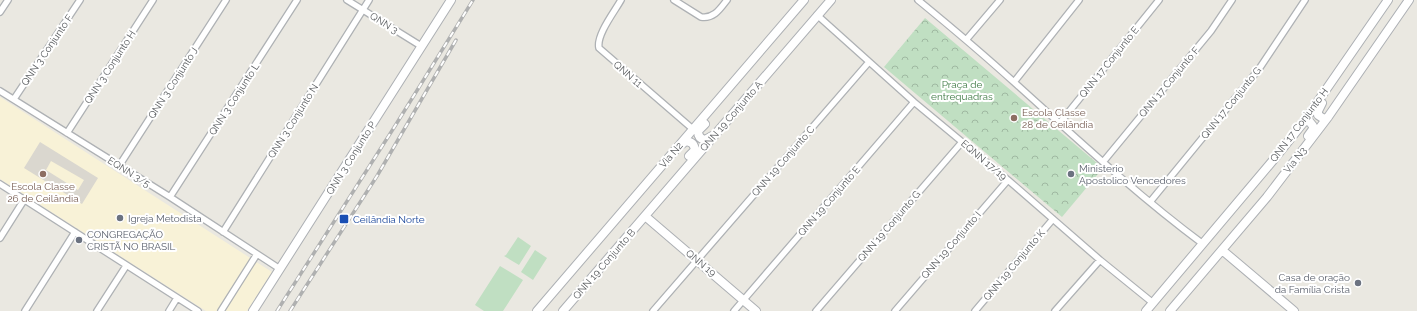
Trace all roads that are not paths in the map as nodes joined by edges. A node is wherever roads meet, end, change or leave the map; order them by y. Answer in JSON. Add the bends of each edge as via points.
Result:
{"nodes":[{"id":1,"x":8,"y":0,"type":"edge"},
{"id":2,"x":80,"y":0,"type":"edge"},
{"id":3,"x":153,"y":0,"type":"edge"},
{"id":4,"x":226,"y":0,"type":"edge"},
{"id":5,"x":297,"y":0,"type":"edge"},
{"id":6,"x":347,"y":0,"type":"edge"},
{"id":7,"x":369,"y":0,"type":"edge"},
{"id":8,"x":451,"y":0,"type":"edge"},
{"id":9,"x":621,"y":0,"type":"edge"},
{"id":10,"x":674,"y":0,"type":"edge"},
{"id":11,"x":727,"y":0,"type":"edge"},
{"id":12,"x":831,"y":0,"type":"edge"},
{"id":13,"x":1000,"y":0,"type":"edge"},
{"id":14,"x":1079,"y":0,"type":"edge"},
{"id":15,"x":1159,"y":0,"type":"edge"},
{"id":16,"x":1232,"y":0,"type":"edge"},
{"id":17,"x":1305,"y":0,"type":"edge"},
{"id":18,"x":1388,"y":0,"type":"edge"},
{"id":19,"x":1409,"y":0,"type":"edge"},
{"id":20,"x":802,"y":1,"type":"edge"},
{"id":21,"x":921,"y":1,"type":"edge"},
{"id":22,"x":363,"y":10,"type":"junction"},
{"id":23,"x":0,"y":12,"type":"edge"},
{"id":24,"x":817,"y":15,"type":"junction"},
{"id":25,"x":1370,"y":27,"type":"junction"},
{"id":26,"x":966,"y":40,"type":"junction"},
{"id":27,"x":421,"y":46,"type":"junction"},
{"id":28,"x":869,"y":62,"type":"junction"},
{"id":29,"x":1014,"y":82,"type":"junction"},
{"id":30,"x":0,"y":91,"type":"edge"},
{"id":31,"x":14,"y":99,"type":"junction"},
{"id":32,"x":914,"y":102,"type":"junction"},
{"id":33,"x":1328,"y":117,"type":"junction"},
{"id":34,"x":1302,"y":123,"type":"junction"},
{"id":35,"x":1059,"y":124,"type":"junction"},
{"id":36,"x":696,"y":132,"type":"junction"},
{"id":37,"x":67,"y":133,"type":"junction"},
{"id":38,"x":715,"y":134,"type":"junction"},
{"id":39,"x":962,"y":142,"type":"junction"},
{"id":40,"x":678,"y":148,"type":"junction"},
{"id":41,"x":1103,"y":162,"type":"junction"},
{"id":42,"x":119,"y":166,"type":"junction"},
{"id":43,"x":1008,"y":180,"type":"junction"},
{"id":44,"x":0,"y":184,"type":"edge"},
{"id":45,"x":170,"y":197,"type":"junction"},
{"id":46,"x":1267,"y":197,"type":"junction"},
{"id":47,"x":24,"y":200,"type":"junction"},
{"id":48,"x":1150,"y":202,"type":"junction"},
{"id":49,"x":646,"y":215,"type":"junction"},
{"id":50,"x":1053,"y":219,"type":"junction"},
{"id":51,"x":75,"y":232,"type":"junction"},
{"id":52,"x":223,"y":232,"type":"junction"},
{"id":53,"x":0,"y":238,"type":"edge"},
{"id":54,"x":1203,"y":244,"type":"junction"},
{"id":55,"x":1222,"y":250,"type":"junction"},
{"id":56,"x":258,"y":254,"type":"junction"},
{"id":57,"x":587,"y":254,"type":"junction"},
{"id":58,"x":697,"y":260,"type":"junction"},
{"id":59,"x":1100,"y":260,"type":"junction"},
{"id":60,"x":126,"y":266,"type":"junction"},
{"id":61,"x":280,"y":269,"type":"junction"},
{"id":62,"x":177,"y":298,"type":"junction"},
{"id":63,"x":744,"y":300,"type":"junction"},
{"id":64,"x":1153,"y":307,"type":"edge"},
{"id":65,"x":25,"y":311,"type":"edge"},
{"id":66,"x":98,"y":311,"type":"edge"},
{"id":67,"x":169,"y":311,"type":"edge"},
{"id":68,"x":198,"y":311,"type":"edge"},
{"id":69,"x":221,"y":311,"type":"edge"},
{"id":70,"x":253,"y":311,"type":"edge"},
{"id":71,"x":537,"y":311,"type":"edge"},
{"id":72,"x":543,"y":311,"type":"edge"},
{"id":73,"x":562,"y":311,"type":"edge"},
{"id":74,"x":653,"y":311,"type":"edge"},
{"id":75,"x":734,"y":311,"type":"edge"},
{"id":76,"x":756,"y":311,"type":"edge"},
{"id":77,"x":816,"y":311,"type":"edge"},
{"id":78,"x":894,"y":311,"type":"edge"},
{"id":79,"x":975,"y":311,"type":"edge"},
{"id":80,"x":1055,"y":311,"type":"edge"},
{"id":81,"x":1146,"y":311,"type":"edge"},
{"id":82,"x":1170,"y":311,"type":"edge"},
{"id":83,"x":1294,"y":311,"type":"edge"}],
"edges":[{"from":1,"to":23,"type":"street"},
{"from":2,"to":31,"type":"street","name":"QNN 3 Conjunto F"},
{"from":3,"to":37,"type":"street","name":"QNN 3 Conjunto H"},
{"from":4,"to":42,"type":"street","name":"QNN 3 Conjunto J"},
{"from":5,"to":45,"type":"street","name":"QNN 3 Conjunto L"},
{"from":6,"to":22,"type":"street","name":"QNN 3"},
{"from":7,"to":22,"type":"street","name":"QNN 3 Conjunto N"},
{"from":8,"to":27,"type":"main road","name":"QNN 3 Conjunto P"},
{"from":9,"to":36,"type":"street","name":"QNN 11","via":[[600,36],[599,48]]},
{"from":10,"to":11,"type":"street","via":[[705,18],[713,16]]},
{"from":12,"to":24,"type":"main road"},
{"from":13,"to":26,"type":"street"},
{"from":14,"to":29,"type":"street"},
{"from":15,"to":35,"type":"street","name":"QNN 17 Conjunto E"},
{"from":16,"to":41,"type":"street","name":"QNN 17 Conjunto F","via":[[1211,31]]},
{"from":17,"to":48,"type":"street","name":"QNN 17 Conjunto G","via":[[1259,69]]},
{"from":18,"to":25,"type":"main road","name":"QNN 17 Conjunto H"},
{"from":19,"to":33,"type":"main road","name":"Via N3"},
{"from":20,"to":36,"type":"main road","name":"Via N2","via":[[754,59],[730,94]]},
{"from":21,"to":26,"type":"street"},
{"from":22,"to":27,"type":"street","name":"QNN 3"},
{"from":22,"to":52,"type":"street","name":"QNN 3 Conjunto N"},
{"from":24,"to":28,"type":"street","name":"EQNN 17/19"},
{"from":24,"to":38,"type":"main road","name":"QNN 19 Conjunto A"},
{"from":25,"to":33,"type":"main road","via":[[1347,70],[1318,108],[1320,117]]},
{"from":25,"to":34,"type":"main road","name":"QNN 17 Conjunto H"},
{"from":26,"to":29,"type":"street"},
{"from":27,"to":61,"type":"main road","name":"QNN 3 Conjunto P"},
{"from":28,"to":32,"type":"street","name":"EQNN 17/19"},
{"from":28,"to":58,"type":"street","name":"QNN 19 Conjunto C"},
{"from":29,"to":35,"type":"street"},
{"from":30,"to":31,"type":"street","name":"EQNN 3/5"},
{"from":31,"to":37,"type":"street","name":"EQNN 3/5"},
{"from":32,"to":39,"type":"street","name":"EQNN 17/19"},
{"from":32,"to":63,"type":"street","name":"QNN 19 Conjunto E"},
{"from":33,"to":46,"type":"main road","name":"Via N3"},
{"from":34,"to":46,"type":"main road","via":[[1310,121],[1313,129]]},
{"from":34,"to":54,"type":"main road","name":"QNN 17 Conjunto H"},
{"from":35,"to":41,"type":"street"},
{"from":36,"to":38,"type":"main road","via":[[703,140]]},
{"from":36,"to":40,"type":"main road","name":"Via N2"},
{"from":37,"to":42,"type":"street","name":"EQNN 3/5"},
{"from":38,"to":49,"type":"main road","name":"QNN 19 Conjunto A"},
{"from":39,"to":43,"type":"street","name":"EQNN 17/19"},
{"from":39,"to":77,"type":"street","name":"QNN 19 Conjunto G"},
{"from":40,"to":49,"type":"main road","via":[[686,141],[690,141],[695,150],[662,188]]},
{"from":40,"to":57,"type":"main road","name":"Via N2"},
{"from":41,"to":48,"type":"street"},
{"from":42,"to":45,"type":"street","name":"EQNN 3/5"},
{"from":43,"to":50,"type":"street","name":"EQNN 17/19"},
{"from":43,"to":78,"type":"street","name":"QNN 19 Conjunto I"},
{"from":44,"to":47,"type":"street"},
{"from":45,"to":52,"type":"street","name":"EQNN 3/5"},
{"from":46,"to":55,"type":"main road","name":"Via N3"},
{"from":47,"to":51,"type":"street"},
{"from":47,"to":53,"type":"street"},
{"from":48,"to":54,"type":"street"},
{"from":49,"to":58,"type":"main road","name":"QNN 19"},
{"from":49,"to":73,"type":"main road","name":"QNN 19 Conjunto B"},
{"from":50,"to":59,"type":"street","name":"EQNN 17/19"},
{"from":50,"to":79,"type":"street","name":"QNN 19 Conjunto K"},
{"from":51,"to":60,"type":"street"},
{"from":51,"to":65,"type":"street"},
{"from":52,"to":56,"type":"street","name":"EQNN 3/5"},
{"from":54,"to":64,"type":"main road"},
{"from":55,"to":82,"type":"main road","name":"Via N3"},
{"from":55,"to":83,"type":"main road"},
{"from":56,"to":61,"type":"street","name":"EQNN 3/5"},
{"from":56,"to":69,"type":"street"},
{"from":57,"to":71,"type":"main road","name":"Via N2"},
{"from":57,"to":72,"type":"main road","via":[[570,281]]},
{"from":58,"to":63,"type":"main road","name":"QNN 19"},
{"from":58,"to":74,"type":"street","name":"QNN 19 Conjunto C"},
{"from":59,"to":64,"type":"street","name":"EQNN 17/19"},
{"from":59,"to":80,"type":"street"},
{"from":60,"to":62,"type":"street"},
{"from":60,"to":66,"type":"street"},
{"from":61,"to":70,"type":"main road","name":"QNN 3 Conjunto P"},
{"from":62,"to":67,"type":"street"},
{"from":62,"to":68,"type":"street"},
{"from":63,"to":75,"type":"street","name":"QNN 19 Conjunto E"},
{"from":63,"to":76,"type":"main road","name":"QNN 19"},
{"from":64,"to":81,"type":"main road"}]}
